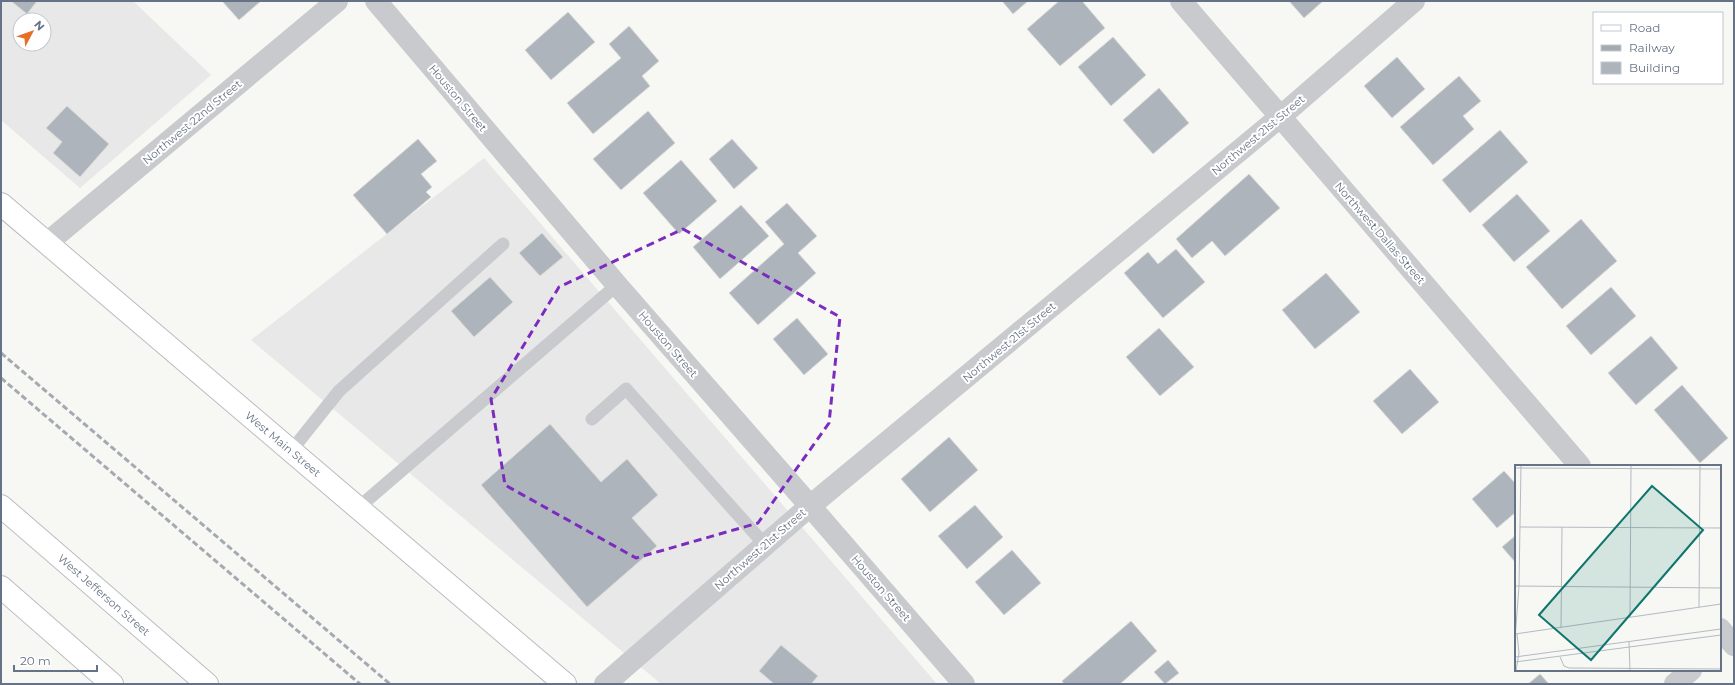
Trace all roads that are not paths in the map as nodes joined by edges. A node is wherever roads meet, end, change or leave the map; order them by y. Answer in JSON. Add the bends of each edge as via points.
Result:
{"nodes":[{"id":1,"x":337,"y":1,"type":"edge"},
{"id":2,"x":376,"y":1,"type":"edge"},
{"id":3,"x":1181,"y":1,"type":"edge"},
{"id":4,"x":1414,"y":1,"type":"edge"},
{"id":5,"x":1280,"y":117,"type":"junction"},
{"id":6,"x":1,"y":204,"type":"edge"},
{"id":7,"x":47,"y":243,"type":"junction"},
{"id":8,"x":503,"y":244,"type":"dead end"},
{"id":9,"x":617,"y":285,"type":"junction"},
{"id":10,"x":592,"y":419,"type":"dead end"},
{"id":11,"x":291,"y":451,"type":"junction"},
{"id":12,"x":1579,"y":465,"type":"edge"},
{"id":13,"x":1,"y":506,"type":"edge"},
{"id":14,"x":810,"y":506,"type":"junction"},
{"id":15,"x":358,"y":508,"type":"junction"},
{"id":16,"x":765,"y":545,"type":"junction"},
{"id":17,"x":1,"y":587,"type":"edge"},
{"id":18,"x":1690,"y":671,"type":"edge"},
{"id":19,"x":112,"y":684,"type":"edge"},
{"id":20,"x":207,"y":684,"type":"edge"},
{"id":21,"x":565,"y":684,"type":"edge"},
{"id":22,"x":605,"y":684,"type":"edge"},
{"id":23,"x":964,"y":684,"type":"edge"},
{"id":24,"x":1675,"y":684,"type":"edge"}],
"edges":[{"from":1,"to":7,"type":"street","name":"Northwest 22nd Street"},
{"from":2,"to":9,"type":"street","name":"Houston Street"},
{"from":3,"to":5,"type":"street","name":"Northwest Dallas Street"},
{"from":4,"to":5,"type":"street","name":"Northwest 21st Street"},
{"from":5,"to":12,"type":"street","name":"Northwest Dallas Street"},
{"from":5,"to":14,"type":"street","name":"Northwest 21st Street"},
{"from":6,"to":7,"type":"main road","name":"West Main Street"},
{"from":7,"to":11,"type":"main road","name":"West Main Street"},
{"from":8,"to":11,"type":"lane","via":[[339,391]]},
{"from":9,"to":14,"type":"street","name":"Houston Street"},
{"from":9,"to":15,"type":"lane"},
{"from":10,"to":16,"type":"lane","via":[[626,389]]},
{"from":11,"to":15,"type":"main road","name":"West Main Street"},
{"from":13,"to":20,"type":"main road","name":"West Jefferson Street"},
{"from":14,"to":16,"type":"street","name":"Northwest 21st Street"},
{"from":14,"to":23,"type":"street","name":"Houston Street"},
{"from":15,"to":21,"type":"main road","name":"West Main Street"},
{"from":16,"to":22,"type":"street","name":"Northwest 21st Street"},
{"from":17,"to":19,"type":"main road"},
{"from":18,"to":24,"type":"street"}]}
